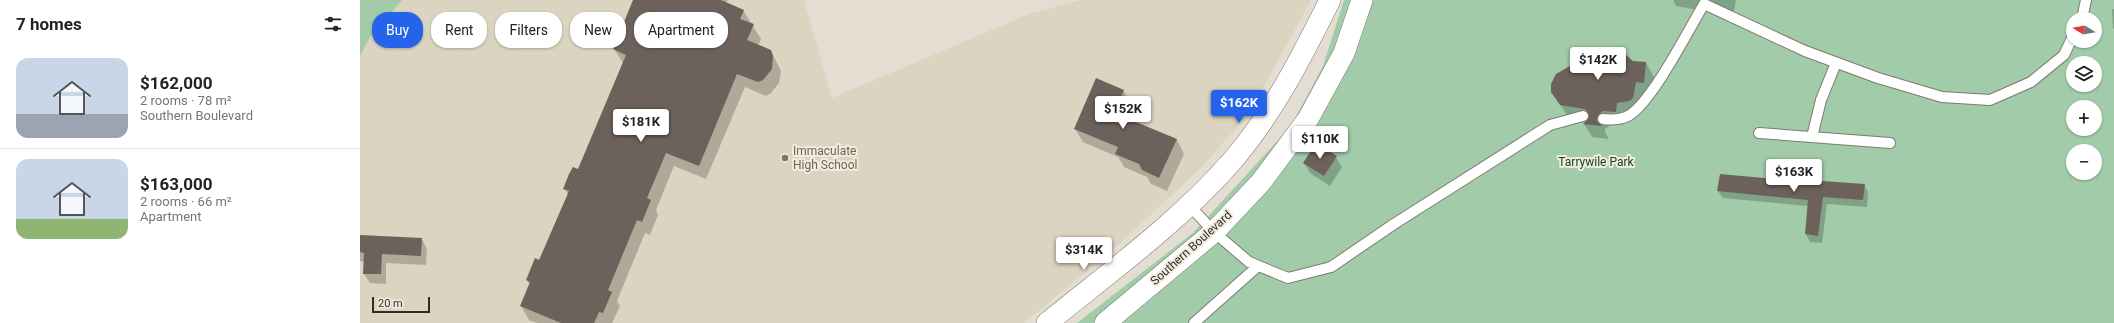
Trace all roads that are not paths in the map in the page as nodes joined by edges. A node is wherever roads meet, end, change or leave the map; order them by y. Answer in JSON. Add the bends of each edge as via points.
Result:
{"nodes":[{"id":1,"x":1330,"y":0,"type":"edge"},
{"id":2,"x":1362,"y":0,"type":"edge"},
{"id":3,"x":2086,"y":0,"type":"edge"},
{"id":4,"x":2083,"y":12,"type":"edge"},
{"id":5,"x":2067,"y":48,"type":"edge"},
{"id":6,"x":1836,"y":63,"type":"junction"},
{"id":7,"x":1583,"y":116,"type":"dead end"},
{"id":8,"x":1604,"y":119,"type":"dead end"},
{"id":9,"x":1759,"y":133,"type":"dead end"},
{"id":10,"x":1812,"y":137,"type":"junction"},
{"id":11,"x":1890,"y":143,"type":"dead end"},
{"id":12,"x":1190,"y":206,"type":"junction"},
{"id":13,"x":1214,"y":232,"type":"junction"},
{"id":14,"x":1258,"y":266,"type":"junction"},
{"id":15,"x":1047,"y":323,"type":"edge"},
{"id":16,"x":1105,"y":323,"type":"edge"},
{"id":17,"x":1194,"y":323,"type":"edge"}],
"edges":[{"from":1,"to":12,"type":"street","via":[[1278,100],[1234,159]]},
{"from":2,"to":13,"type":"street","name":"Southern Boulevard","via":[[1344,53],[1308,119],[1261,182]]},
{"from":3,"to":4,"type":"lane"},
{"from":5,"to":6,"type":"lane","via":[[2064,55],[2031,82],[1990,100],[1942,97]]},
{"from":6,"to":8,"type":"lane","via":[[1704,4],[1645,102],[1628,116]]},
{"from":6,"to":10,"type":"lane","via":[[1821,100]]},
{"from":7,"to":14,"type":"lane","via":[[1550,125],[1331,267],[1288,278]]},
{"from":9,"to":10,"type":"lane"},
{"from":10,"to":11,"type":"lane"},
{"from":12,"to":13,"type":"lane"},
{"from":12,"to":15,"type":"street"},
{"from":13,"to":14,"type":"lane","via":[[1249,262]]},
{"from":13,"to":16,"type":"street","name":"Southern Boulevard"},
{"from":14,"to":17,"type":"lane"}]}
